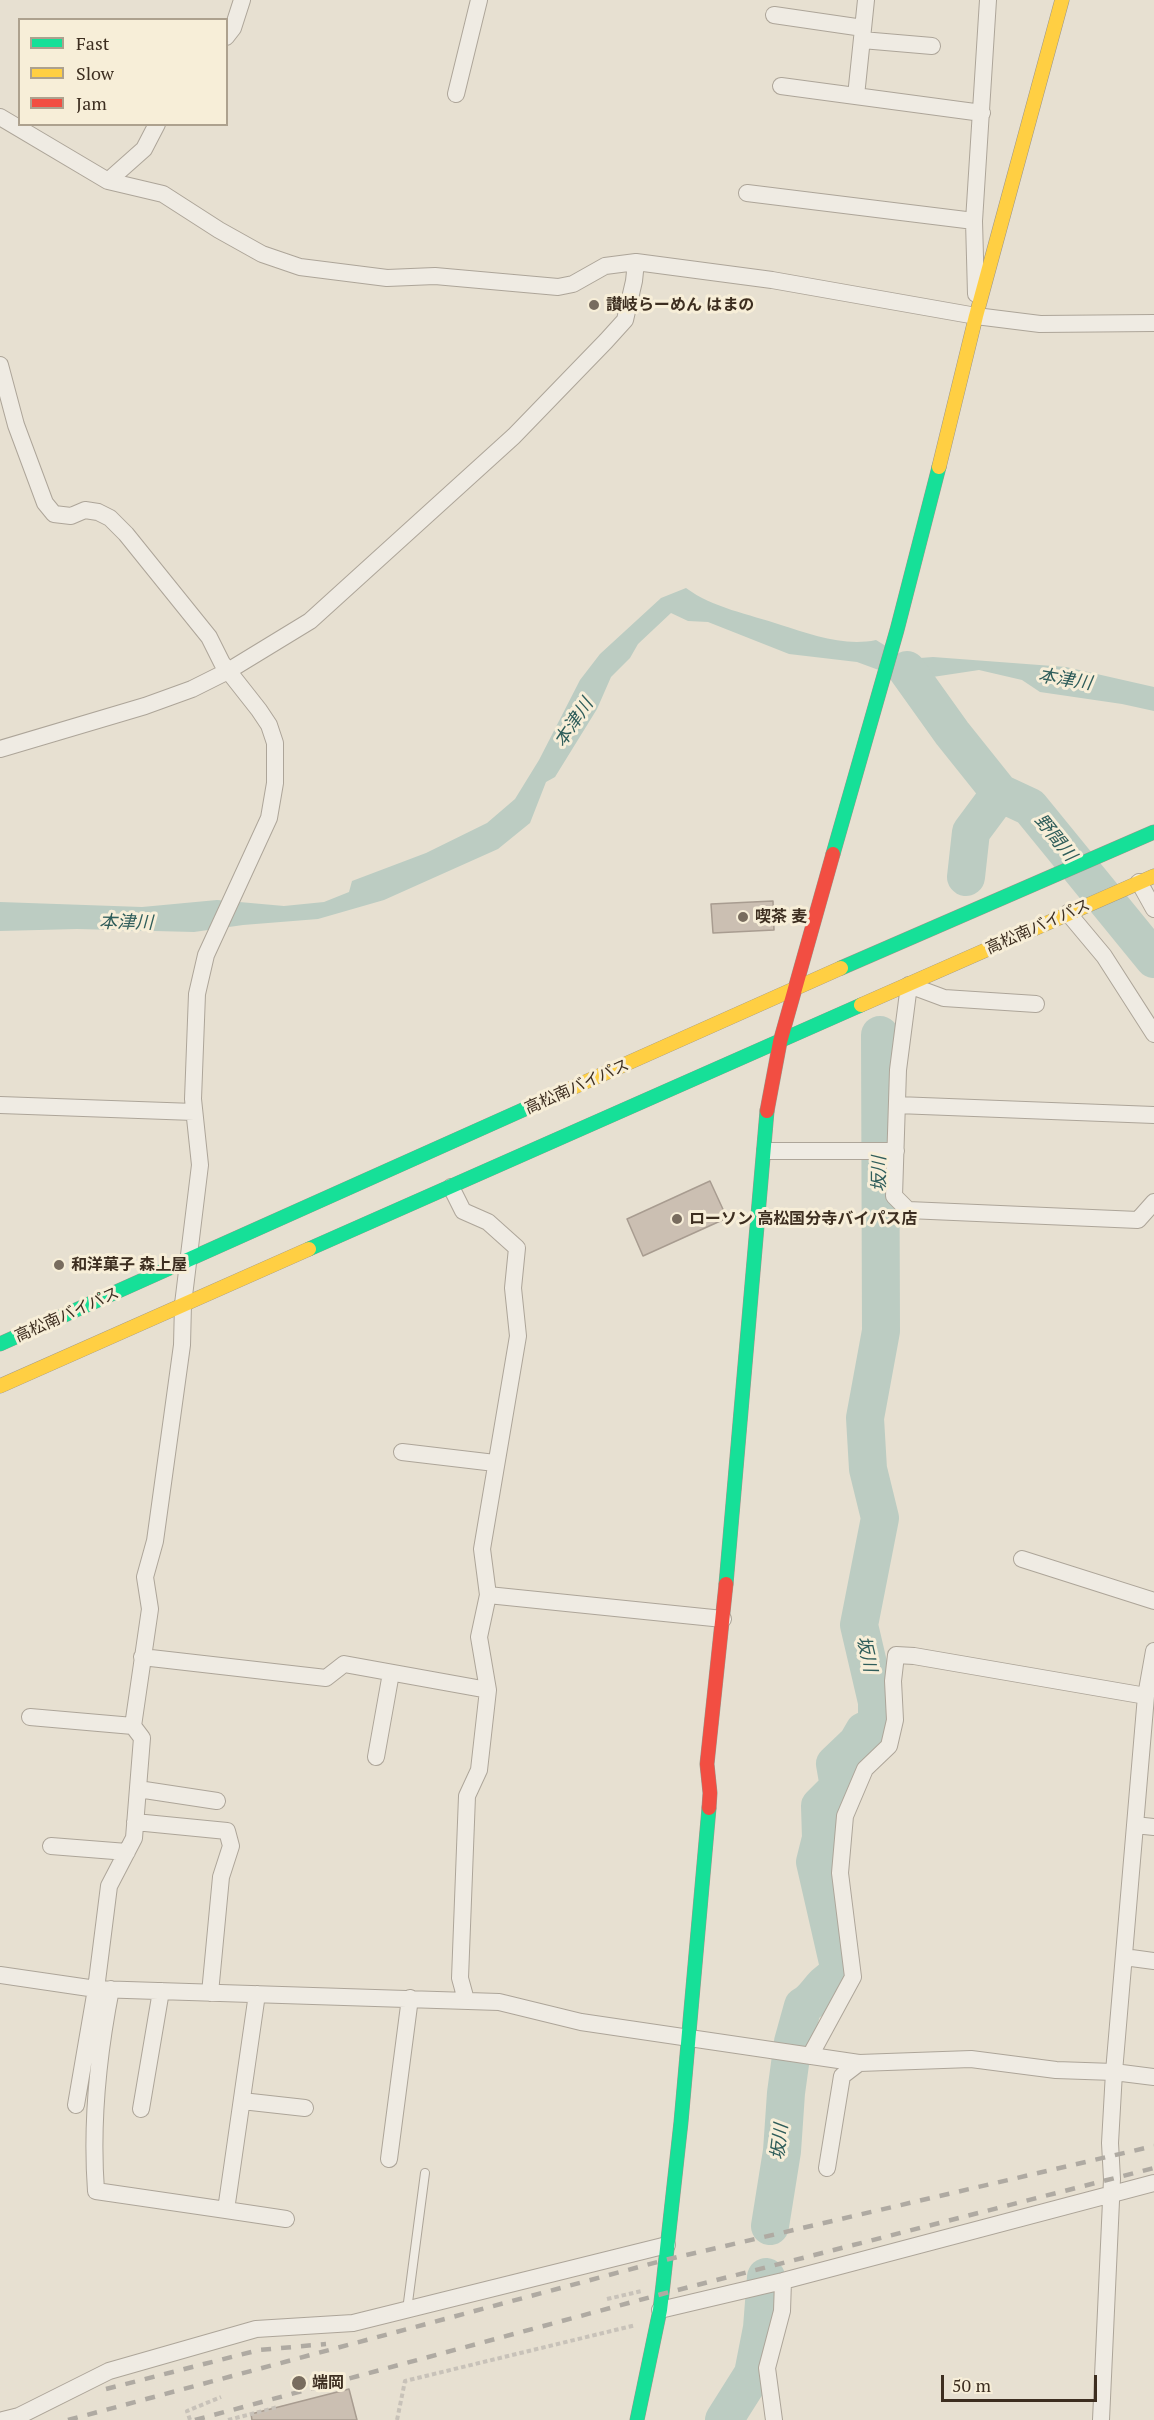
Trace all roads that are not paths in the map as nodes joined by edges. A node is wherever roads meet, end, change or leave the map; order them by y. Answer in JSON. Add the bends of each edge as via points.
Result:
{"nodes":[{"id":1,"x":242,"y":0,"type":"edge"},
{"id":2,"x":479,"y":0,"type":"edge"},
{"id":3,"x":866,"y":0,"type":"edge"},
{"id":4,"x":988,"y":0,"type":"edge"},
{"id":5,"x":1062,"y":0,"type":"edge"},
{"id":6,"x":774,"y":15,"type":"dead end"},
{"id":7,"x":228,"y":34,"type":"edge"},
{"id":8,"x":863,"y":34,"type":"junction"},
{"id":9,"x":932,"y":46,"type":"dead end"},
{"id":10,"x":782,"y":86,"type":"dead end"},
{"id":11,"x":456,"y":94,"type":"dead end"},
{"id":12,"x":856,"y":96,"type":"junction"},
{"id":13,"x":982,"y":113,"type":"junction"},
{"id":14,"x":0,"y":117,"type":"edge"},
{"id":15,"x":157,"y":126,"type":"edge"},
{"id":16,"x":108,"y":180,"type":"junction"},
{"id":17,"x":747,"y":193,"type":"dead end"},
{"id":18,"x":974,"y":221,"type":"junction"},
{"id":19,"x":636,"y":262,"type":"junction"},
{"id":20,"x":976,"y":316,"type":"junction"},
{"id":21,"x":1154,"y":324,"type":"edge"},
{"id":22,"x":0,"y":365,"type":"edge"},
{"id":23,"x":228,"y":671,"type":"junction"},
{"id":24,"x":0,"y":749,"type":"edge"},
{"id":25,"x":1154,"y":832,"type":"edge"},
{"id":26,"x":1140,"y":882,"type":"edge"},
{"id":27,"x":1154,"y":909,"type":"edge"},
{"id":28,"x":1068,"y":913,"type":"junction"},
{"id":29,"x":909,"y":985,"type":"junction"},
{"id":30,"x":796,"y":988,"type":"junction"},
{"id":31,"x":1036,"y":1004,"type":"dead end"},
{"id":32,"x":1154,"y":1034,"type":"edge"},
{"id":33,"x":780,"y":1041,"type":"junction"},
{"id":34,"x":0,"y":1105,"type":"edge"},
{"id":35,"x":897,"y":1105,"type":"junction"},
{"id":36,"x":194,"y":1112,"type":"junction"},
{"id":37,"x":1154,"y":1115,"type":"edge"},
{"id":38,"x":765,"y":1151,"type":"junction"},
{"id":39,"x":883,"y":1151,"type":"junction"},
{"id":40,"x":451,"y":1187,"type":"junction"},
{"id":41,"x":1154,"y":1202,"type":"edge"},
{"id":42,"x":189,"y":1261,"type":"junction"},
{"id":43,"x":183,"y":1304,"type":"junction"},
{"id":44,"x":0,"y":1344,"type":"edge"},
{"id":45,"x":0,"y":1386,"type":"edge"},
{"id":46,"x":402,"y":1452,"type":"dead end"},
{"id":47,"x":495,"y":1463,"type":"junction"},
{"id":48,"x":1022,"y":1559,"type":"dead end"},
{"id":49,"x":488,"y":1595,"type":"junction"},
{"id":50,"x":1154,"y":1601,"type":"edge"},
{"id":51,"x":723,"y":1619,"type":"junction"},
{"id":52,"x":1154,"y":1651,"type":"edge"},
{"id":53,"x":142,"y":1657,"type":"junction"},
{"id":54,"x":391,"y":1673,"type":"junction"},
{"id":55,"x":488,"y":1690,"type":"junction"},
{"id":56,"x":1146,"y":1696,"type":"junction"},
{"id":57,"x":30,"y":1717,"type":"dead end"},
{"id":58,"x":133,"y":1725,"type":"junction"},
{"id":59,"x":376,"y":1757,"type":"dead end"},
{"id":60,"x":138,"y":1790,"type":"junction"},
{"id":61,"x":217,"y":1800,"type":"dead end"},
{"id":62,"x":135,"y":1822,"type":"junction"},
{"id":63,"x":1135,"y":1825,"type":"junction"},
{"id":64,"x":1154,"y":1827,"type":"edge"},
{"id":65,"x":51,"y":1846,"type":"dead end"},
{"id":66,"x":127,"y":1852,"type":"junction"},
{"id":67,"x":1124,"y":1957,"type":"junction"},
{"id":68,"x":1154,"y":1961,"type":"edge"},
{"id":69,"x":0,"y":1976,"type":"edge"},
{"id":70,"x":104,"y":1989,"type":"junction"},
{"id":71,"x":161,"y":1991,"type":"junction"},
{"id":72,"x":210,"y":1992,"type":"junction"},
{"id":73,"x":257,"y":1994,"type":"junction"},
{"id":74,"x":410,"y":1998,"type":"junction"},
{"id":75,"x":466,"y":2000,"type":"junction"},
{"id":76,"x":689,"y":2039,"type":"junction"},
{"id":77,"x":798,"y":2054,"type":"junction"},
{"id":78,"x":859,"y":2063,"type":"junction"},
{"id":79,"x":1114,"y":2072,"type":"junction"},
{"id":80,"x":1154,"y":2077,"type":"edge"},
{"id":81,"x":242,"y":2102,"type":"junction"},
{"id":82,"x":76,"y":2105,"type":"dead end"},
{"id":83,"x":305,"y":2108,"type":"dead end"},
{"id":84,"x":141,"y":2109,"type":"dead end"},
{"id":85,"x":389,"y":2159,"type":"dead end"},
{"id":86,"x":827,"y":2168,"type":"dead end"},
{"id":87,"x":425,"y":2173,"type":"dead end"},
{"id":88,"x":1154,"y":2184,"type":"edge"},
{"id":89,"x":1111,"y":2195,"type":"junction"},
{"id":90,"x":226,"y":2210,"type":"junction"},
{"id":91,"x":286,"y":2219,"type":"dead end"},
{"id":92,"x":667,"y":2245,"type":"junction"},
{"id":93,"x":783,"y":2281,"type":"junction"},
{"id":94,"x":407,"y":2310,"type":"junction"},
{"id":95,"x":659,"y":2316,"type":"junction"},
{"id":96,"x":3,"y":2420,"type":"edge"},
{"id":97,"x":637,"y":2420,"type":"edge"},
{"id":98,"x":774,"y":2420,"type":"edge"},
{"id":99,"x":1101,"y":2420,"type":"edge"}],
"edges":[{"from":1,"to":7,"type":"street"},
{"from":2,"to":11,"type":"street"},
{"from":3,"to":8,"type":"street"},
{"from":4,"to":13,"type":"street"},
{"from":5,"to":20,"type":"main road"},
{"from":6,"to":8,"type":"street"},
{"from":8,"to":9,"type":"street"},
{"from":8,"to":12,"type":"street"},
{"from":10,"to":12,"type":"street"},
{"from":12,"to":13,"type":"street"},
{"from":13,"to":18,"type":"street"},
{"from":14,"to":16,"type":"street"},
{"from":15,"to":16,"type":"street","via":[[144,150]]},
{"from":16,"to":19,"type":"street","via":[[163,194],[262,254],[300,267],[387,278],[435,276],[558,287],[573,284],[605,266]]},
{"from":17,"to":18,"type":"street"},
{"from":18,"to":20,"type":"street"},
{"from":19,"to":20,"type":"street","via":[[772,280]]},
{"from":19,"to":23,"type":"street","via":[[625,320],[514,436],[310,621]]},
{"from":20,"to":21,"type":"street","via":[[1040,324]]},
{"from":20,"to":30,"type":"main road","via":[[897,630]]},
{"from":22,"to":23,"type":"street","via":[[16,425],[45,503],[54,514],[70,516],[85,510],[110,518],[209,637]]},
{"from":23,"to":24,"type":"street","via":[[145,706]]},
{"from":23,"to":36,"type":"street","via":[[269,725],[275,744],[273,801],[263,835],[206,955],[197,994]]},
{"from":25,"to":30,"type":"main road","name":"高松南バイパス"},
{"from":26,"to":27,"type":"street"},
{"from":26,"to":28,"type":"main road","name":"高松南バイパス"},
{"from":28,"to":29,"type":"main road","name":"高松南バイパス"},
{"from":28,"to":32,"type":"street","via":[[1104,956]]},
{"from":29,"to":31,"type":"street","via":[[944,998]]},
{"from":29,"to":33,"type":"main road","name":"高松南バイパス"},
{"from":29,"to":35,"type":"street"},
{"from":30,"to":33,"type":"main road"},
{"from":30,"to":42,"type":"main road","name":"高松南バイパス"},
{"from":33,"to":38,"type":"main road","via":[[767,1106]]},
{"from":33,"to":40,"type":"main road","name":"高松南バイパス"},
{"from":34,"to":36,"type":"street"},
{"from":35,"to":37,"type":"street"},
{"from":35,"to":39,"type":"street"},
{"from":36,"to":42,"type":"street","via":[[200,1165]]},
{"from":38,"to":39,"type":"street"},
{"from":38,"to":51,"type":"main road"},
{"from":39,"to":41,"type":"street","via":[[894,1196],[908,1210],[1138,1220]]},
{"from":40,"to":43,"type":"main road","name":"高松南バイパス"},
{"from":40,"to":47,"type":"street","via":[[462,1211],[489,1222],[517,1248],[513,1288],[518,1336]]},
{"from":42,"to":43,"type":"street"},
{"from":42,"to":44,"type":"main road","name":"高松南バイパス"},
{"from":43,"to":45,"type":"main road","name":"高松南バイパス"},
{"from":43,"to":53,"type":"street","via":[[182,1344],[155,1541],[145,1577],[150,1609]]},
{"from":46,"to":47,"type":"street"},
{"from":47,"to":49,"type":"street","via":[[482,1549]]},
{"from":48,"to":50,"type":"street"},
{"from":49,"to":51,"type":"street"},
{"from":49,"to":55,"type":"street","via":[[479,1637]]},
{"from":51,"to":76,"type":"main road","via":[[707,1764],[710,1793]]},
{"from":52,"to":56,"type":"street"},
{"from":53,"to":54,"type":"street","via":[[326,1678],[344,1664]]},
{"from":53,"to":58,"type":"street"},
{"from":54,"to":55,"type":"street"},
{"from":54,"to":59,"type":"street"},
{"from":55,"to":75,"type":"street","via":[[480,1770],[467,1796],[460,1978]]},
{"from":56,"to":63,"type":"street"},
{"from":56,"to":77,"type":"street","via":[[896,1655],[895,1720],[889,1746],[864,1769],[845,1816],[840,1873],[854,1977]]},
{"from":57,"to":58,"type":"street"},
{"from":58,"to":60,"type":"street","via":[[142,1738]]},
{"from":60,"to":61,"type":"street"},
{"from":60,"to":62,"type":"street"},
{"from":62,"to":66,"type":"street","via":[[134,1838]]},
{"from":62,"to":72,"type":"street","via":[[227,1831],[231,1846],[221,1877]]},
{"from":63,"to":64,"type":"street"},
{"from":63,"to":67,"type":"street"},
{"from":65,"to":66,"type":"street"},
{"from":66,"to":70,"type":"street","via":[[109,1886]]},
{"from":67,"to":68,"type":"street"},
{"from":67,"to":79,"type":"street"},
{"from":69,"to":70,"type":"street"},
{"from":70,"to":71,"type":"street"},
{"from":70,"to":82,"type":"street"},
{"from":70,"to":90,"type":"street","via":[[93,2161],[96,2191]]},
{"from":71,"to":72,"type":"street"},
{"from":71,"to":84,"type":"street"},
{"from":72,"to":73,"type":"street"},
{"from":73,"to":74,"type":"street"},
{"from":73,"to":81,"type":"street"},
{"from":74,"to":75,"type":"street"},
{"from":74,"to":85,"type":"street"},
{"from":75,"to":76,"type":"street","via":[[499,2002],[581,2022]]},
{"from":76,"to":77,"type":"street"},
{"from":76,"to":92,"type":"main road"},
{"from":77,"to":78,"type":"street"},
{"from":78,"to":79,"type":"street","via":[[971,2059],[1056,2070]]},
{"from":78,"to":86,"type":"street","via":[[842,2076]]},
{"from":79,"to":80,"type":"street"},
{"from":79,"to":89,"type":"street"},
{"from":81,"to":83,"type":"street"},
{"from":81,"to":90,"type":"street"},
{"from":87,"to":94,"type":"lane"},
{"from":88,"to":89,"type":"street"},
{"from":89,"to":93,"type":"street"},
{"from":89,"to":99,"type":"street"},
{"from":90,"to":91,"type":"street"},
{"from":92,"to":94,"type":"street"},
{"from":92,"to":95,"type":"main road"},
{"from":93,"to":95,"type":"street"},
{"from":93,"to":98,"type":"street","via":[[782,2311],[767,2368]]},
{"from":94,"to":96,"type":"street","via":[[352,2323],[256,2329],[109,2371],[19,2416]]},
{"from":95,"to":97,"type":"main road"}]}
